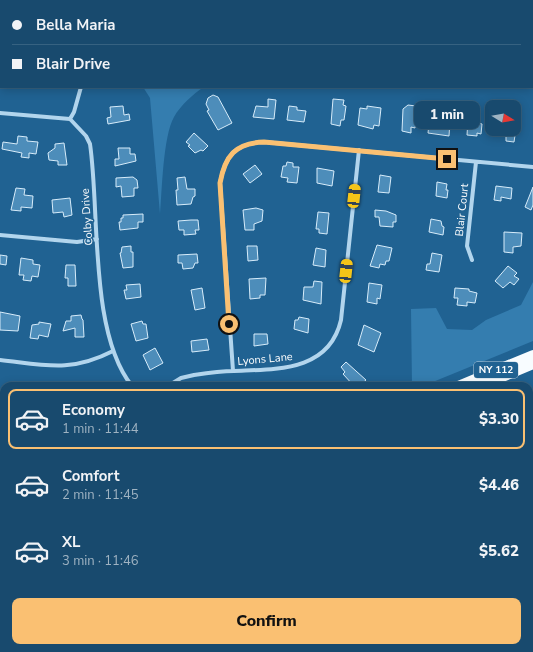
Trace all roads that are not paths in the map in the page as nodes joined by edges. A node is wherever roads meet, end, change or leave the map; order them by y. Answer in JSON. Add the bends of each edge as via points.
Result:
{"nodes":[{"id":1,"x":81,"y":88,"type":"edge"},
{"id":2,"x":0,"y":113,"type":"edge"},
{"id":3,"x":70,"y":119,"type":"junction"},
{"id":4,"x":359,"y":150,"type":"junction"},
{"id":5,"x":476,"y":162,"type":"junction"},
{"id":6,"x":533,"y":167,"type":"edge"},
{"id":7,"x":0,"y":234,"type":"edge"},
{"id":8,"x":97,"y":240,"type":"junction"},
{"id":9,"x":472,"y":260,"type":"dead end"},
{"id":10,"x":113,"y":351,"type":"junction"},
{"id":11,"x":533,"y":355,"type":"edge"},
{"id":12,"x":0,"y":360,"type":"edge"},
{"id":13,"x":533,"y":364,"type":"edge"},
{"id":14,"x":233,"y":371,"type":"junction"},
{"id":15,"x":130,"y":382,"type":"edge"},
{"id":16,"x":176,"y":382,"type":"edge"},
{"id":17,"x":468,"y":382,"type":"edge"},
{"id":18,"x":490,"y":382,"type":"edge"}],
"edges":[{"from":1,"to":3,"type":"street"},
{"from":2,"to":3,"type":"street"},
{"from":3,"to":8,"type":"street","name":"Colby Drive","via":[[90,144]]},
{"from":4,"to":5,"type":"street"},
{"from":4,"to":14,"type":"street","name":"Lyons Lane","via":[[338,330],[320,354],[294,367]]},
{"from":4,"to":14,"type":"street","via":[[250,142],[228,157],[223,168],[220,198]]},
{"from":5,"to":6,"type":"street"},
{"from":5,"to":9,"type":"street","name":"Blair Court","via":[[467,246]]},
{"from":7,"to":8,"type":"street","via":[[77,242]]},
{"from":8,"to":10,"type":"street","name":"Colby Drive","via":[[103,302]]},
{"from":10,"to":12,"type":"street","via":[[98,359],[62,367]]},
{"from":10,"to":15,"type":"street","name":"Colby Drive"},
{"from":11,"to":17,"type":"main road","number":"NY 112"},
{"from":13,"to":18,"type":"main road","number":"NY 112"},
{"from":14,"to":16,"type":"street","name":"Lyons Lane","via":[[187,376]]}]}
